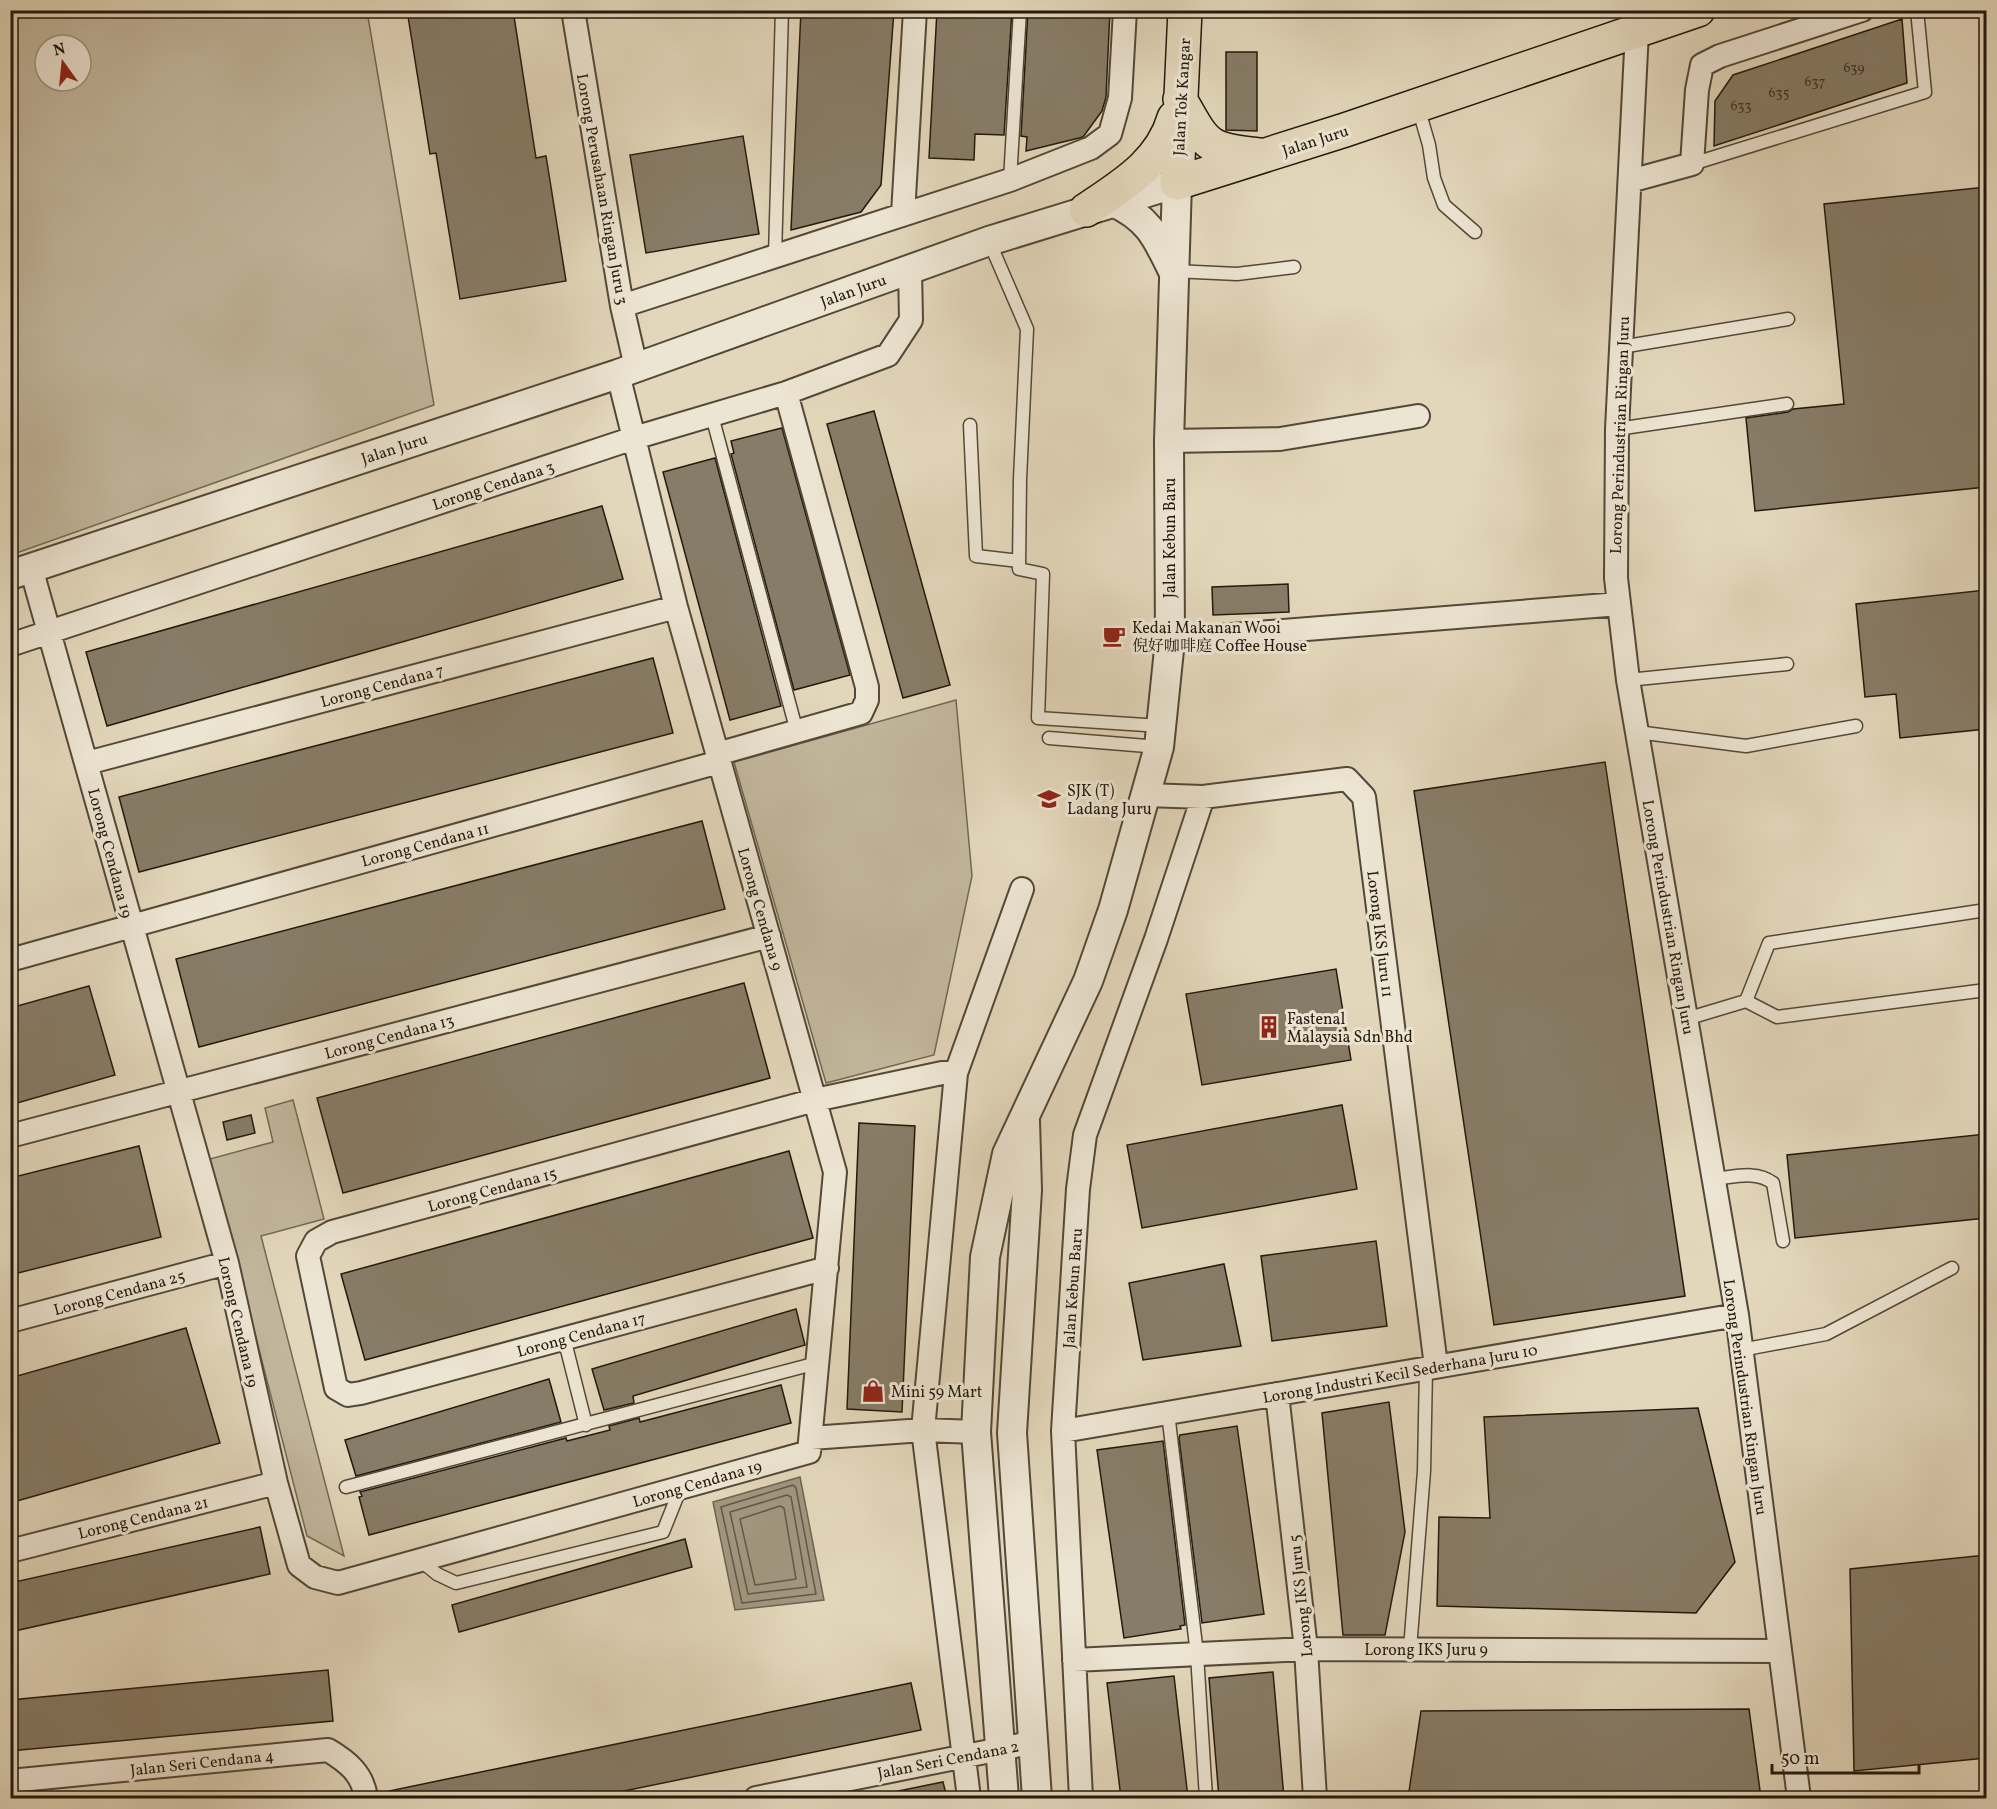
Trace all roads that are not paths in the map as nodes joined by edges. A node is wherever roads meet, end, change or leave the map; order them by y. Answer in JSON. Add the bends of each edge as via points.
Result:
{"nodes":[{"id":1,"x":573,"y":10,"type":"edge"},
{"id":2,"x":782,"y":10,"type":"edge"},
{"id":3,"x":915,"y":10,"type":"edge"},
{"id":4,"x":1020,"y":10,"type":"edge"},
{"id":5,"x":1125,"y":10,"type":"edge"},
{"id":6,"x":1185,"y":10,"type":"edge"},
{"id":7,"x":1698,"y":10,"type":"edge"},
{"id":8,"x":1862,"y":10,"type":"edge"},
{"id":9,"x":1917,"y":10,"type":"edge"},
{"id":10,"x":1637,"y":31,"type":"junction"},
{"id":11,"x":1180,"y":99,"type":"junction"},
{"id":12,"x":1418,"y":105,"type":"junction"},
{"id":13,"x":1268,"y":156,"type":"junction"},
{"id":14,"x":1692,"y":164,"type":"junction"},
{"id":15,"x":1010,"y":180,"type":"junction"},
{"id":16,"x":1630,"y":181,"type":"junction"},
{"id":17,"x":1177,"y":183,"type":"junction"},
{"id":18,"x":1100,"y":206,"type":"junction"},
{"id":19,"x":903,"y":214,"type":"junction"},
{"id":20,"x":1475,"y":232,"type":"dead end"},
{"id":21,"x":989,"y":241,"type":"junction"},
{"id":22,"x":775,"y":256,"type":"junction"},
{"id":23,"x":1294,"y":267,"type":"dead end"},
{"id":24,"x":909,"y":270,"type":"junction"},
{"id":25,"x":1173,"y":271,"type":"junction"},
{"id":26,"x":622,"y":306,"type":"junction"},
{"id":27,"x":1788,"y":319,"type":"dead end"},
{"id":28,"x":1621,"y":347,"type":"junction"},
{"id":29,"x":627,"y":370,"type":"junction"},
{"id":30,"x":786,"y":393,"type":"junction"},
{"id":31,"x":1787,"y":404,"type":"dead end"},
{"id":32,"x":712,"y":416,"type":"junction"},
{"id":33,"x":1418,"y":416,"type":"dead end"},
{"id":34,"x":970,"y":425,"type":"dead end"},
{"id":35,"x":1617,"y":429,"type":"junction"},
{"id":36,"x":634,"y":438,"type":"junction"},
{"id":37,"x":1169,"y":441,"type":"junction"},
{"id":38,"x":1019,"y":561,"type":"junction"},
{"id":39,"x":21,"y":571,"type":"edge"},
{"id":40,"x":1619,"y":604,"type":"junction"},
{"id":41,"x":676,"y":607,"type":"junction"},
{"id":42,"x":51,"y":632,"type":"junction"},
{"id":43,"x":1170,"y":639,"type":"junction"},
{"id":44,"x":10,"y":645,"type":"edge"},
{"id":45,"x":1787,"y":664,"type":"dead end"},
{"id":46,"x":1628,"y":680,"type":"junction"},
{"id":47,"x":1856,"y":726,"type":"dead end"},
{"id":48,"x":797,"y":732,"type":"junction"},
{"id":49,"x":1637,"y":732,"type":"junction"},
{"id":50,"x":1160,"y":737,"type":"junction"},
{"id":51,"x":1049,"y":738,"type":"dead end"},
{"id":52,"x":718,"y":758,"type":"junction"},
{"id":53,"x":87,"y":763,"type":"junction"},
{"id":54,"x":1146,"y":795,"type":"junction"},
{"id":55,"x":1203,"y":797,"type":"junction"},
{"id":56,"x":1022,"y":889,"type":"dead end"},
{"id":57,"x":1986,"y":910,"type":"edge"},
{"id":58,"x":130,"y":925,"type":"junction"},
{"id":59,"x":769,"y":936,"type":"junction"},
{"id":60,"x":10,"y":960,"type":"edge"},
{"id":61,"x":1986,"y":990,"type":"edge"},
{"id":62,"x":1746,"y":1001,"type":"junction"},
{"id":63,"x":1686,"y":1019,"type":"junction"},
{"id":64,"x":956,"y":1072,"type":"junction"},
{"id":65,"x":179,"y":1091,"type":"junction"},
{"id":66,"x":815,"y":1100,"type":"junction"},
{"id":67,"x":1025,"y":1121,"type":"junction"},
{"id":68,"x":10,"y":1137,"type":"edge"},
{"id":69,"x":1714,"y":1179,"type":"junction"},
{"id":70,"x":1784,"y":1241,"type":"dead end"},
{"id":71,"x":227,"y":1263,"type":"junction"},
{"id":72,"x":827,"y":1268,"type":"junction"},
{"id":73,"x":1952,"y":1268,"type":"dead end"},
{"id":74,"x":1737,"y":1315,"type":"junction"},
{"id":75,"x":10,"y":1321,"type":"edge"},
{"id":76,"x":564,"y":1338,"type":"junction"},
{"id":77,"x":1741,"y":1350,"type":"junction"},
{"id":78,"x":817,"y":1363,"type":"junction"},
{"id":79,"x":1431,"y":1367,"type":"junction"},
{"id":80,"x":336,"y":1388,"type":"joint"},
{"id":81,"x":1277,"y":1394,"type":"junction"},
{"id":82,"x":1168,"y":1413,"type":"junction"},
{"id":83,"x":586,"y":1425,"type":"junction"},
{"id":84,"x":923,"y":1430,"type":"junction"},
{"id":85,"x":1063,"y":1431,"type":"junction"},
{"id":86,"x":976,"y":1432,"type":"junction"},
{"id":87,"x":810,"y":1445,"type":"junction"},
{"id":88,"x":276,"y":1483,"type":"junction"},
{"id":89,"x":346,"y":1487,"type":"dead end"},
{"id":90,"x":681,"y":1488,"type":"junction"},
{"id":91,"x":10,"y":1551,"type":"edge"},
{"id":92,"x":420,"y":1560,"type":"junction"},
{"id":93,"x":1306,"y":1649,"type":"junction"},
{"id":94,"x":1410,"y":1649,"type":"junction"},
{"id":95,"x":1779,"y":1651,"type":"junction"},
{"id":96,"x":1197,"y":1654,"type":"junction"},
{"id":97,"x":1074,"y":1660,"type":"junction"},
{"id":98,"x":1035,"y":1742,"type":"junction"},
{"id":99,"x":1001,"y":1748,"type":"junction"},
{"id":100,"x":966,"y":1754,"type":"junction"},
{"id":101,"x":10,"y":1781,"type":"edge"},
{"id":102,"x":366,"y":1798,"type":"edge"},
{"id":103,"x":756,"y":1798,"type":"edge"},
{"id":104,"x":969,"y":1798,"type":"edge"},
{"id":105,"x":1004,"y":1798,"type":"edge"},
{"id":106,"x":1037,"y":1798,"type":"edge"},
{"id":107,"x":1081,"y":1798,"type":"edge"},
{"id":108,"x":1206,"y":1798,"type":"edge"},
{"id":109,"x":1315,"y":1798,"type":"edge"},
{"id":110,"x":1799,"y":1798,"type":"edge"}],
"edges":[{"from":1,"to":26,"type":"street","name":"Lorong Perusahaan Ringan Juru 3"},
{"from":2,"to":22,"type":"lane"},
{"from":3,"to":19,"type":"street"},
{"from":4,"to":15,"type":"lane"},
{"from":5,"to":15,"type":"street","via":[[1120,98],[1110,134],[1091,148]]},
{"from":6,"to":11,"type":"main road","name":"Jalan Tok Kangar"},
{"from":7,"to":10,"type":"main road","name":"Jalan Juru"},
{"from":8,"to":14,"type":"street","via":[[1702,65]]},
{"from":9,"to":14,"type":"lane","via":[[1925,92]]},
{"from":10,"to":12,"type":"main road","name":"Jalan Juru"},
{"from":10,"to":16,"type":"street","name":"Lorong Perindustrian Ringan Juru"},
{"from":11,"to":13,"type":"main road","via":[[1205,141],[1214,147]]},
{"from":11,"to":17,"type":"main road","name":"Jalan Tok Kangar"},
{"from":11,"to":18,"type":"main road","via":[[1163,147],[1139,174]]},
{"from":12,"to":13,"type":"main road","name":"Jalan Juru"},
{"from":12,"to":20,"type":"lane","via":[[1444,205]]},
{"from":13,"to":17,"type":"main road","name":"Jalan Juru"},
{"from":14,"to":16,"type":"street"},
{"from":15,"to":19,"type":"street"},
{"from":16,"to":28,"type":"street","name":"Lorong Perindustrian Ringan Juru"},
{"from":17,"to":18,"type":"street","name":"Jalan Juru"},
{"from":17,"to":25,"type":"street","name":"Jalan Kebun Baru"},
{"from":18,"to":21,"type":"street","name":"Jalan Juru"},
{"from":18,"to":25,"type":"street","via":[[1133,211],[1157,237]]},
{"from":19,"to":22,"type":"street"},
{"from":21,"to":24,"type":"street","name":"Jalan Juru"},
{"from":21,"to":38,"type":"lane","via":[[1028,329]]},
{"from":22,"to":26,"type":"street"},
{"from":23,"to":25,"type":"lane","via":[[1237,274]]},
{"from":24,"to":29,"type":"street","name":"Jalan Juru"},
{"from":24,"to":30,"type":"street","name":"Lorong Cendana 3","via":[[911,320],[888,355]]},
{"from":25,"to":37,"type":"street","name":"Jalan Kebun Baru"},
{"from":26,"to":29,"type":"street","name":"Lorong Perusahaan Ringan Juru 3"},
{"from":27,"to":28,"type":"lane"},
{"from":28,"to":35,"type":"street","name":"Lorong Perindustrian Ringan Juru"},
{"from":29,"to":36,"type":"street","name":"Lorong Cendana 9"},
{"from":29,"to":39,"type":"street","name":"Jalan Juru"},
{"from":30,"to":32,"type":"street","name":"Lorong Cendana 3"},
{"from":30,"to":48,"type":"street","name":"Lorong Cendana 11","via":[[867,687],[861,713]]},
{"from":31,"to":35,"type":"lane"},
{"from":32,"to":36,"type":"street","name":"Lorong Cendana 3"},
{"from":32,"to":48,"type":"lane"},
{"from":33,"to":37,"type":"street","via":[[1280,439]]},
{"from":34,"to":38,"type":"lane","via":[[976,556]]},
{"from":35,"to":40,"type":"street","name":"Lorong Perindustrian Ringan Juru"},
{"from":36,"to":41,"type":"street","name":"Lorong Cendana 9"},
{"from":36,"to":42,"type":"street","name":"Lorong Cendana 3"},
{"from":37,"to":43,"type":"street","name":"Jalan Kebun Baru"},
{"from":38,"to":50,"type":"lane","via":[[1020,569],[1042,574],[1038,718]]},
{"from":39,"to":42,"type":"street","name":"Lorong Cendana 19"},
{"from":40,"to":43,"type":"street"},
{"from":40,"to":46,"type":"street","name":"Lorong Perindustrian Ringan Juru"},
{"from":41,"to":52,"type":"street","name":"Lorong Cendana 9"},
{"from":41,"to":53,"type":"street","name":"Lorong Cendana 7"},
{"from":42,"to":44,"type":"street","name":"Lorong Cendana 3"},
{"from":42,"to":53,"type":"street","name":"Lorong Cendana 19"},
{"from":43,"to":50,"type":"street","name":"Jalan Kebun Baru"},
{"from":45,"to":46,"type":"lane"},
{"from":46,"to":49,"type":"street","name":"Lorong Perindustrian Ringan Juru"},
{"from":47,"to":49,"type":"lane","via":[[1746,746]]},
{"from":48,"to":52,"type":"street","name":"Lorong Cendana 11"},
{"from":49,"to":63,"type":"street","name":"Lorong Perindustrian Ringan Juru"},
{"from":50,"to":51,"type":"lane"},
{"from":50,"to":54,"type":"street","name":"Jalan Kebun Baru"},
{"from":52,"to":58,"type":"street","name":"Lorong Cendana 11"},
{"from":52,"to":59,"type":"street","name":"Lorong Cendana 9"},
{"from":53,"to":58,"type":"street","name":"Lorong Cendana 19"},
{"from":54,"to":55,"type":"street","name":"Lorong IKS Juru 11"},
{"from":54,"to":67,"type":"street","name":"Jalan Kebun Baru","via":[[1088,981]]},
{"from":55,"to":79,"type":"street","name":"Lorong IKS Juru 11","via":[[1347,779],[1364,797]]},
{"from":55,"to":85,"type":"street","name":"Jalan Kebun Baru","via":[[1085,1135]]},
{"from":56,"to":64,"type":"street"},
{"from":57,"to":62,"type":"lane","via":[[1769,943]]},
{"from":58,"to":60,"type":"street","name":"Lorong Cendana 11"},
{"from":58,"to":65,"type":"street","name":"Lorong Cendana 19"},
{"from":59,"to":65,"type":"street","name":"Lorong Cendana 13"},
{"from":59,"to":66,"type":"street","name":"Lorong Cendana 9"},
{"from":61,"to":62,"type":"lane","via":[[1777,1017]]},
{"from":62,"to":63,"type":"lane"},
{"from":63,"to":69,"type":"street","name":"Lorong Perindustrian Ringan Juru"},
{"from":64,"to":66,"type":"street","name":"Lorong Cendana 15"},
{"from":64,"to":84,"type":"street"},
{"from":65,"to":68,"type":"street","name":"Lorong Cendana 13"},
{"from":65,"to":71,"type":"street","name":"Lorong Cendana 19"},
{"from":66,"to":72,"type":"street","name":"Lorong Cendana 9","via":[[835,1172]]},
{"from":66,"to":80,"type":"street","name":"Lorong Cendana 15","via":[[332,1233],[316,1241],[308,1256]]},
{"from":67,"to":86,"type":"street","name":"Jalan Kebun Baru","via":[[1007,1154],[985,1257]]},
{"from":67,"to":98,"type":"street","name":"Jalan Kebun Baru","via":[[1027,1190],[1012,1433]]},
{"from":69,"to":70,"type":"lane","via":[[1754,1175],[1765,1176],[1773,1183]]},
{"from":69,"to":74,"type":"street","name":"Lorong Perindustrian Ringan Juru"},
{"from":71,"to":75,"type":"street","name":"Lorong Cendana 25"},
{"from":71,"to":88,"type":"street","name":"Lorong Cendana 19"},
{"from":72,"to":76,"type":"street","name":"Lorong Cendana 17"},
{"from":72,"to":78,"type":"street","name":"Lorong Cendana 9"},
{"from":73,"to":77,"type":"lane","via":[[1826,1334]]},
{"from":74,"to":77,"type":"street","name":"Lorong Perindustrian Ringan Juru"},
{"from":74,"to":79,"type":"street","name":"Lorong Industri Kecil Sederhana Juru 10"},
{"from":76,"to":80,"type":"street","name":"Lorong Cendana 17","via":[[361,1393],[348,1395]]},
{"from":76,"to":83,"type":"lane"},
{"from":77,"to":95,"type":"street","name":"Lorong Perindustrian Ringan Juru"},
{"from":78,"to":83,"type":"lane"},
{"from":78,"to":87,"type":"street","name":"Lorong Cendana 9"},
{"from":79,"to":81,"type":"street","name":"Lorong Industri Kecil Sederhana Juru 10"},
{"from":79,"to":94,"type":"lane"},
{"from":81,"to":82,"type":"street","name":"Lorong Industri Kecil Sederhana Juru 10"},
{"from":81,"to":93,"type":"street","name":"Lorong IKS Juru 5"},
{"from":82,"to":85,"type":"street","name":"Lorong Industri Kecil Sederhana Juru 10"},
{"from":82,"to":96,"type":"lane"},
{"from":83,"to":89,"type":"lane"},
{"from":84,"to":86,"type":"street","name":"Lorong Cendana 19"},
{"from":84,"to":87,"type":"street","name":"Lorong Cendana 19"},
{"from":84,"to":100,"type":"street"},
{"from":85,"to":97,"type":"street","name":"Jalan Kebun Baru"},
{"from":86,"to":99,"type":"street","name":"Jalan Kebun Baru"},
{"from":87,"to":90,"type":"street","name":"Lorong Cendana 19"},
{"from":88,"to":91,"type":"street","name":"Lorong Cendana 21"},
{"from":88,"to":92,"type":"street","name":"Lorong Cendana 19","via":[[300,1565],[315,1577],[338,1583]]},
{"from":90,"to":92,"type":"street","name":"Lorong Cendana 19"},
{"from":90,"to":92,"type":"lane","via":[[663,1532],[456,1583]]},
{"from":93,"to":94,"type":"street","name":"Lorong IKS Juru 9"},
{"from":93,"to":96,"type":"street","name":"Lorong IKS Juru 9"},
{"from":93,"to":109,"type":"street","name":"Lorong IKS Juru 5"},
{"from":94,"to":95,"type":"street","name":"Lorong IKS Juru 9"},
{"from":95,"to":110,"type":"street","name":"Lorong Perindustrian Ringan Juru"},
{"from":96,"to":97,"type":"street","name":"Lorong IKS Juru 9"},
{"from":96,"to":108,"type":"lane"},
{"from":97,"to":107,"type":"street","name":"Jalan Kebun Baru"},
{"from":98,"to":99,"type":"street","name":"Jalan Seri Cendana 2"},
{"from":98,"to":106,"type":"street","name":"Jalan Kebun Baru"},
{"from":99,"to":100,"type":"street","name":"Jalan Seri Cendana 2"},
{"from":99,"to":105,"type":"street","name":"Jalan Kebun Baru"},
{"from":100,"to":103,"type":"street","name":"Jalan Seri Cendana 2"},
{"from":100,"to":104,"type":"street"},
{"from":101,"to":102,"type":"street","name":"Jalan Seri Cendana 4","via":[[328,1750],[349,1762]]}]}
